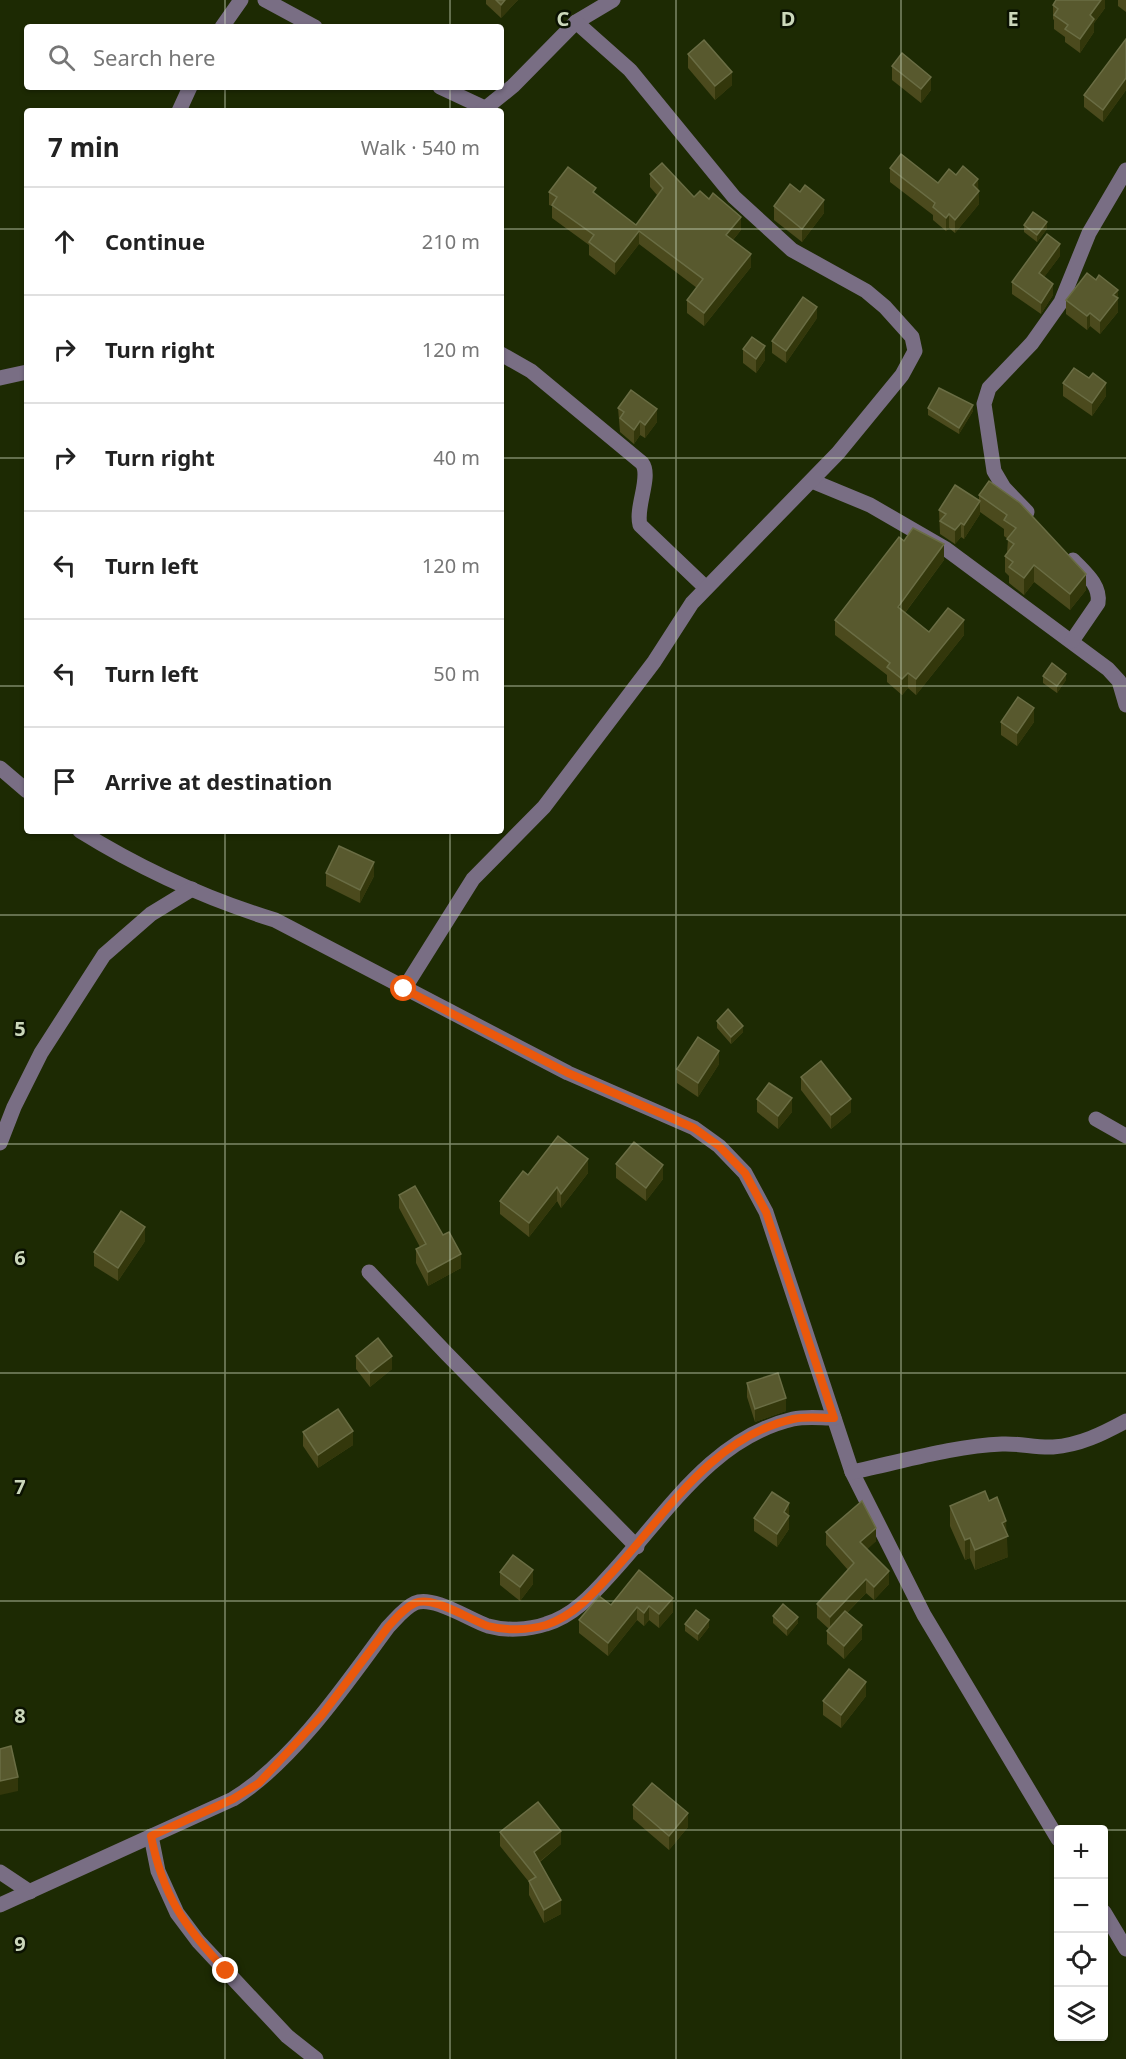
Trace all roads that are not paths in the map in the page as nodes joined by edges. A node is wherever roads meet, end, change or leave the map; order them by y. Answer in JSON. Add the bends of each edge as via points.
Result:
{"nodes":[{"id":1,"x":241,"y":0,"type":"edge"},
{"id":2,"x":265,"y":0,"type":"edge"},
{"id":3,"x":613,"y":0,"type":"edge"},
{"id":4,"x":576,"y":22,"type":"junction"},
{"id":5,"x":224,"y":24,"type":"edge"},
{"id":6,"x":309,"y":24,"type":"edge"},
{"id":7,"x":189,"y":90,"type":"edge"},
{"id":8,"x":446,"y":90,"type":"edge"},
{"id":9,"x":180,"y":108,"type":"edge"},
{"id":10,"x":481,"y":108,"type":"edge"},
{"id":11,"x":487,"y":108,"type":"edge"},
{"id":12,"x":1126,"y":170,"type":"edge"},
{"id":13,"x":504,"y":356,"type":"edge"},
{"id":14,"x":24,"y":373,"type":"edge"},
{"id":15,"x":0,"y":378,"type":"edge"},
{"id":16,"x":812,"y":482,"type":"junction"},
{"id":17,"x":1036,"y":522,"type":"edge"},
{"id":18,"x":1066,"y":553,"type":"edge"},
{"id":19,"x":705,"y":587,"type":"junction"},
{"id":20,"x":1072,"y":641,"type":"junction"},
{"id":21,"x":1126,"y":705,"type":"edge"},
{"id":22,"x":0,"y":768,"type":"edge"},
{"id":23,"x":24,"y":788,"type":"edge"},
{"id":24,"x":85,"y":834,"type":"edge"},
{"id":25,"x":192,"y":889,"type":"junction"},
{"id":26,"x":404,"y":989,"type":"junction"},
{"id":27,"x":1096,"y":1119,"type":"dead end"},
{"id":28,"x":1126,"y":1136,"type":"edge"},
{"id":29,"x":0,"y":1143,"type":"edge"},
{"id":30,"x":369,"y":1272,"type":"dead end"},
{"id":31,"x":834,"y":1418,"type":"junction"},
{"id":32,"x":1126,"y":1421,"type":"edge"},
{"id":33,"x":852,"y":1472,"type":"junction"},
{"id":34,"x":637,"y":1547,"type":"junction"},
{"id":35,"x":1054,"y":1831,"type":"edge"},
{"id":36,"x":151,"y":1836,"type":"junction"},
{"id":37,"x":0,"y":1872,"type":"edge"},
{"id":38,"x":30,"y":1892,"type":"junction"},
{"id":39,"x":0,"y":1905,"type":"edge"},
{"id":40,"x":1108,"y":1919,"type":"edge"},
{"id":41,"x":1126,"y":1949,"type":"edge"},
{"id":42,"x":316,"y":2059,"type":"edge"}],
"edges":[{"from":1,"to":5,"type":"street"},
{"from":2,"to":6,"type":"street"},
{"from":3,"to":4,"type":"street"},
{"from":4,"to":11,"type":"street"},
{"from":4,"to":16,"type":"street","via":[[630,70],[734,197],[792,249],[866,291],[912,337],[915,351],[902,375]]},
{"from":7,"to":9,"type":"street"},
{"from":8,"to":10,"type":"street"},
{"from":12,"to":17,"type":"street","via":[[1089,232],[1061,302],[1032,343],[989,388],[984,404],[994,471],[1004,488]]},
{"from":13,"to":19,"type":"street","via":[[531,371],[642,464],[646,473],[640,525]]},
{"from":14,"to":15,"type":"street"},
{"from":16,"to":19,"type":"street"},
{"from":16,"to":20,"type":"street","via":[[870,505],[946,549]]},
{"from":18,"to":20,"type":"street","via":[[1090,579],[1099,596]]},
{"from":19,"to":26,"type":"street","via":[[654,662],[551,798],[473,879]]},
{"from":20,"to":21,"type":"street","via":[[1119,681]]},
{"from":22,"to":23,"type":"street"},
{"from":24,"to":25,"type":"street"},
{"from":25,"to":26,"type":"street","via":[[275,920]]},
{"from":25,"to":29,"type":"street","via":[[151,914],[104,955],[41,1053]]},
{"from":26,"to":31,"type":"street","via":[[568,1073],[694,1128],[719,1146],[745,1173],[766,1212]]},
{"from":27,"to":28,"type":"street"},
{"from":30,"to":34,"type":"street"},
{"from":31,"to":33,"type":"street"},
{"from":31,"to":34,"type":"street","via":[[795,1418],[760,1429],[734,1446],[709,1464]]},
{"from":32,"to":33,"type":"street","via":[[1075,1444],[1002,1444]]},
{"from":33,"to":35,"type":"street","via":[[924,1615]]},
{"from":34,"to":36,"type":"street","via":[[584,1603],[548,1624],[510,1629],[488,1626],[428,1602],[417,1602],[388,1627],[322,1715],[259,1783]]},
{"from":36,"to":38,"type":"street"},
{"from":36,"to":42,"type":"street","via":[[158,1871],[177,1912],[198,1941],[287,2036]]},
{"from":37,"to":38,"type":"street"},
{"from":38,"to":39,"type":"street"},
{"from":40,"to":41,"type":"street"}]}
